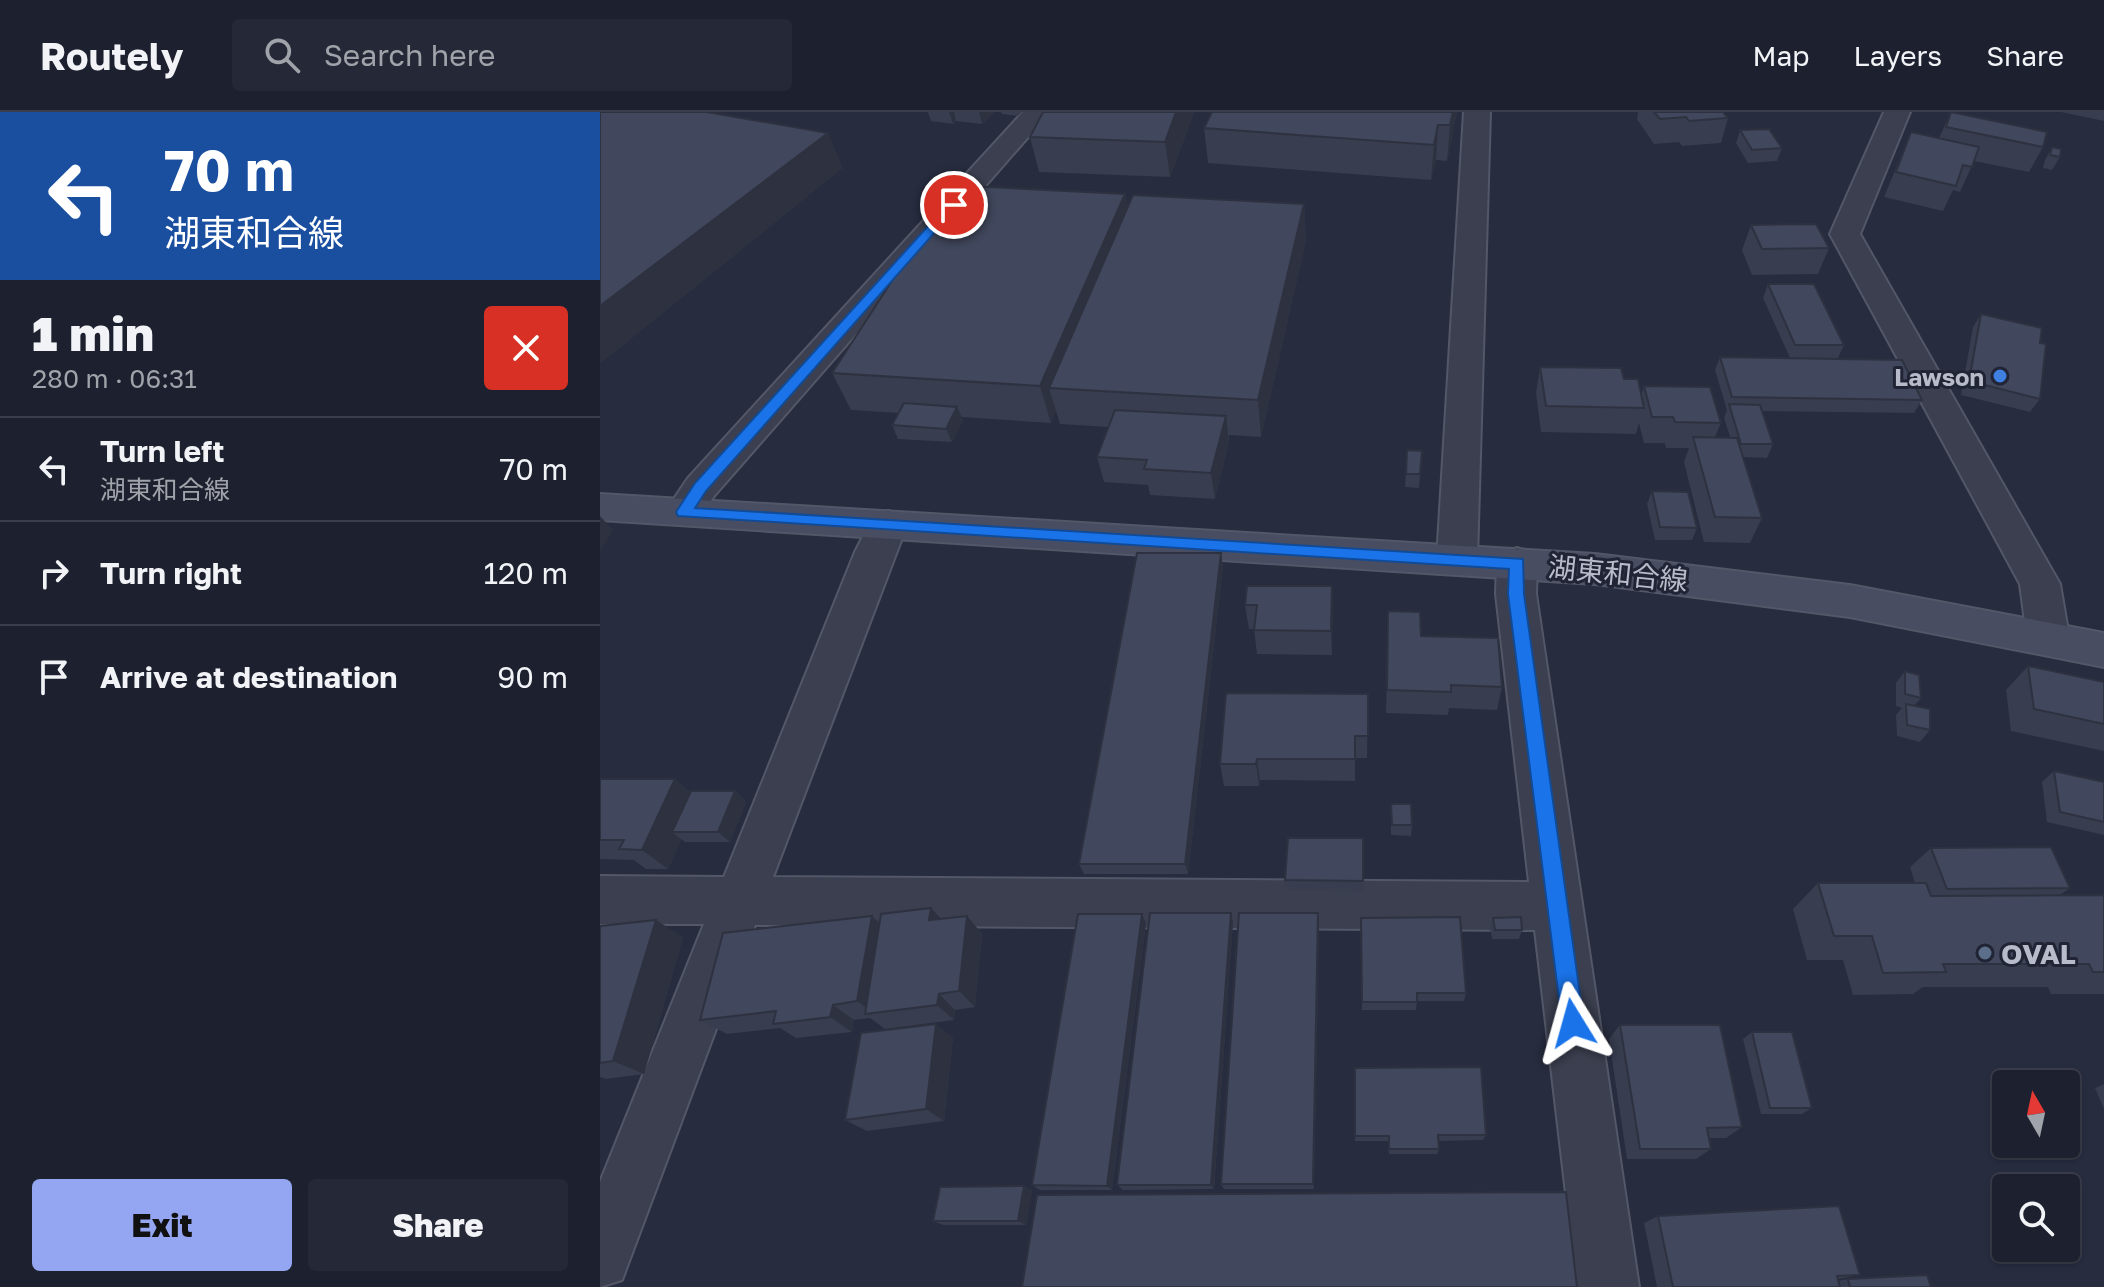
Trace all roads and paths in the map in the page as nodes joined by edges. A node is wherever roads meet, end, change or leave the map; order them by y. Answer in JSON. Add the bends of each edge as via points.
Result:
{"nodes":[{"id":1,"x":1037,"y":112,"type":"edge"},
{"id":2,"x":1477,"y":112,"type":"edge"},
{"id":3,"x":1897,"y":112,"type":"edge"},
{"id":4,"x":600,"y":507,"type":"edge"},
{"id":5,"x":684,"y":512,"type":"junction"},
{"id":6,"x":888,"y":525,"type":"junction"},
{"id":7,"x":1457,"y":559,"type":"junction"},
{"id":8,"x":1517,"y":563,"type":"junction"},
{"id":9,"x":2048,"y":637,"type":"junction"},
{"id":10,"x":2104,"y":650,"type":"edge"},
{"id":11,"x":600,"y":900,"type":"edge"},
{"id":12,"x":739,"y":901,"type":"junction"},
{"id":13,"x":1557,"y":906,"type":"junction"},
{"id":14,"x":600,"y":1258,"type":"edge"},
{"id":15,"x":1608,"y":1287,"type":"edge"}],
"edges":[{"from":1,"to":5,"type":"street"},
{"from":2,"to":7,"type":"street"},
{"from":3,"to":9,"type":"street","via":[[1845,234],[2040,584]]},
{"from":4,"to":5,"type":"main road","name":"湖東和合線"},
{"from":5,"to":6,"type":"main road","name":"湖東和合線"},
{"from":6,"to":7,"type":"main road","name":"湖東和合線"},
{"from":6,"to":12,"type":"street"},
{"from":7,"to":8,"type":"main road","name":"湖東和合線"},
{"from":8,"to":9,"type":"main road","name":"湖東和合線","via":[[1763,588]]},
{"from":8,"to":13,"type":"street","via":[[1516,594]]},
{"from":9,"to":10,"type":"main road","name":"湖東和合線"},
{"from":11,"to":12,"type":"street"},
{"from":12,"to":13,"type":"street"},
{"from":12,"to":14,"type":"street"},
{"from":13,"to":15,"type":"street"}]}
